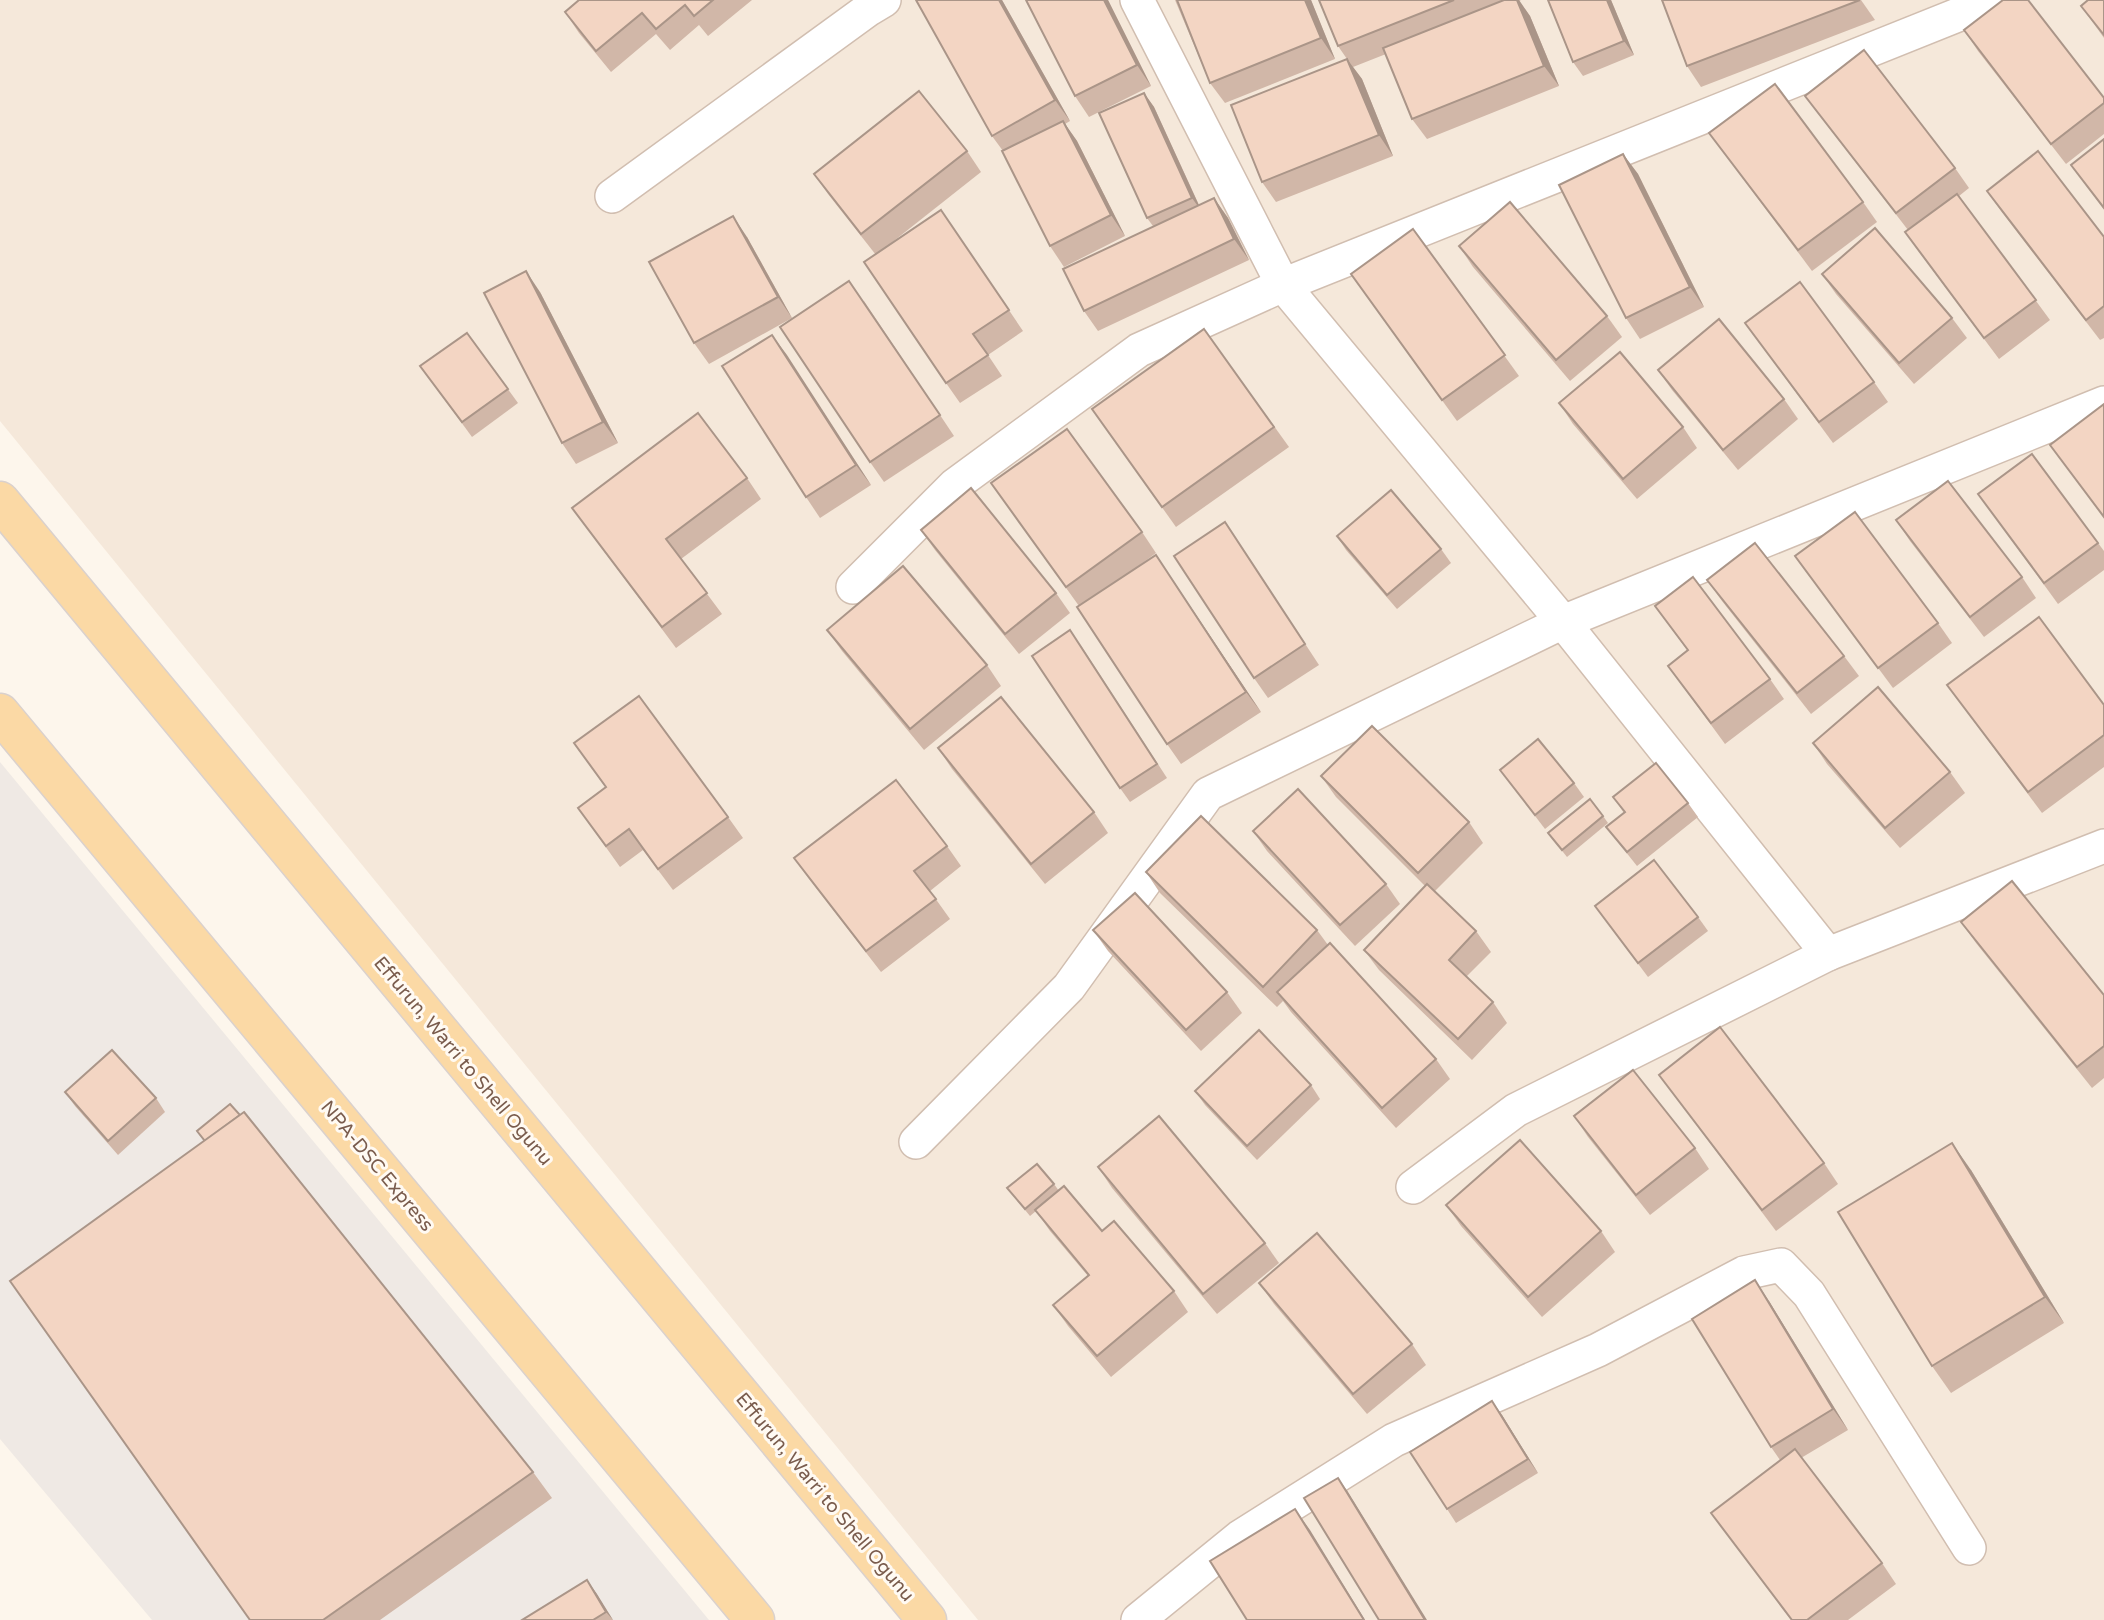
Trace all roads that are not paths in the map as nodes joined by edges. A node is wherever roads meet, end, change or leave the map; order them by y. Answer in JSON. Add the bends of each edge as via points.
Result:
{"nodes":[{"id":1,"x":884,"y":0,"type":"edge"},
{"id":2,"x":1137,"y":0,"type":"edge"},
{"id":3,"x":1995,"y":0,"type":"edge"},
{"id":4,"x":612,"y":196,"type":"dead end"},
{"id":5,"x":1283,"y":285,"type":"junction"},
{"id":6,"x":2104,"y":402,"type":"edge"},
{"id":7,"x":0,"y":501,"type":"edge"},
{"id":8,"x":853,"y":587,"type":"dead end"},
{"id":9,"x":1563,"y":622,"type":"junction"},
{"id":10,"x":0,"y":713,"type":"edge"},
{"id":11,"x":2104,"y":846,"type":"edge"},
{"id":12,"x":1828,"y":954,"type":"junction"},
{"id":13,"x":916,"y":1142,"type":"dead end"},
{"id":14,"x":1413,"y":1187,"type":"dead end"},
{"id":15,"x":1969,"y":1548,"type":"dead end"},
{"id":16,"x":755,"y":1620,"type":"edge"},
{"id":17,"x":927,"y":1620,"type":"edge"},
{"id":18,"x":1138,"y":1620,"type":"edge"}],
"edges":[{"from":1,"to":4,"type":"street"},
{"from":2,"to":5,"type":"street"},
{"from":3,"to":5,"type":"street"},
{"from":5,"to":8,"type":"street","via":[[1139,350],[956,485]]},
{"from":5,"to":9,"type":"street"},
{"from":6,"to":9,"type":"street"},
{"from":7,"to":17,"type":"main road","name":"Effurun, Warri to Shell Ogunu"},
{"from":9,"to":12,"type":"street"},
{"from":9,"to":13,"type":"street","via":[[1208,794],[1069,987]]},
{"from":10,"to":16,"type":"main road","name":"NPA-DSC Express"},
{"from":11,"to":12,"type":"street"},
{"from":12,"to":14,"type":"street","via":[[1516,1110]]},
{"from":15,"to":18,"type":"street","via":[[1809,1294],[1781,1265],[1744,1273],[1598,1350],[1394,1440],[1240,1537]]}]}
